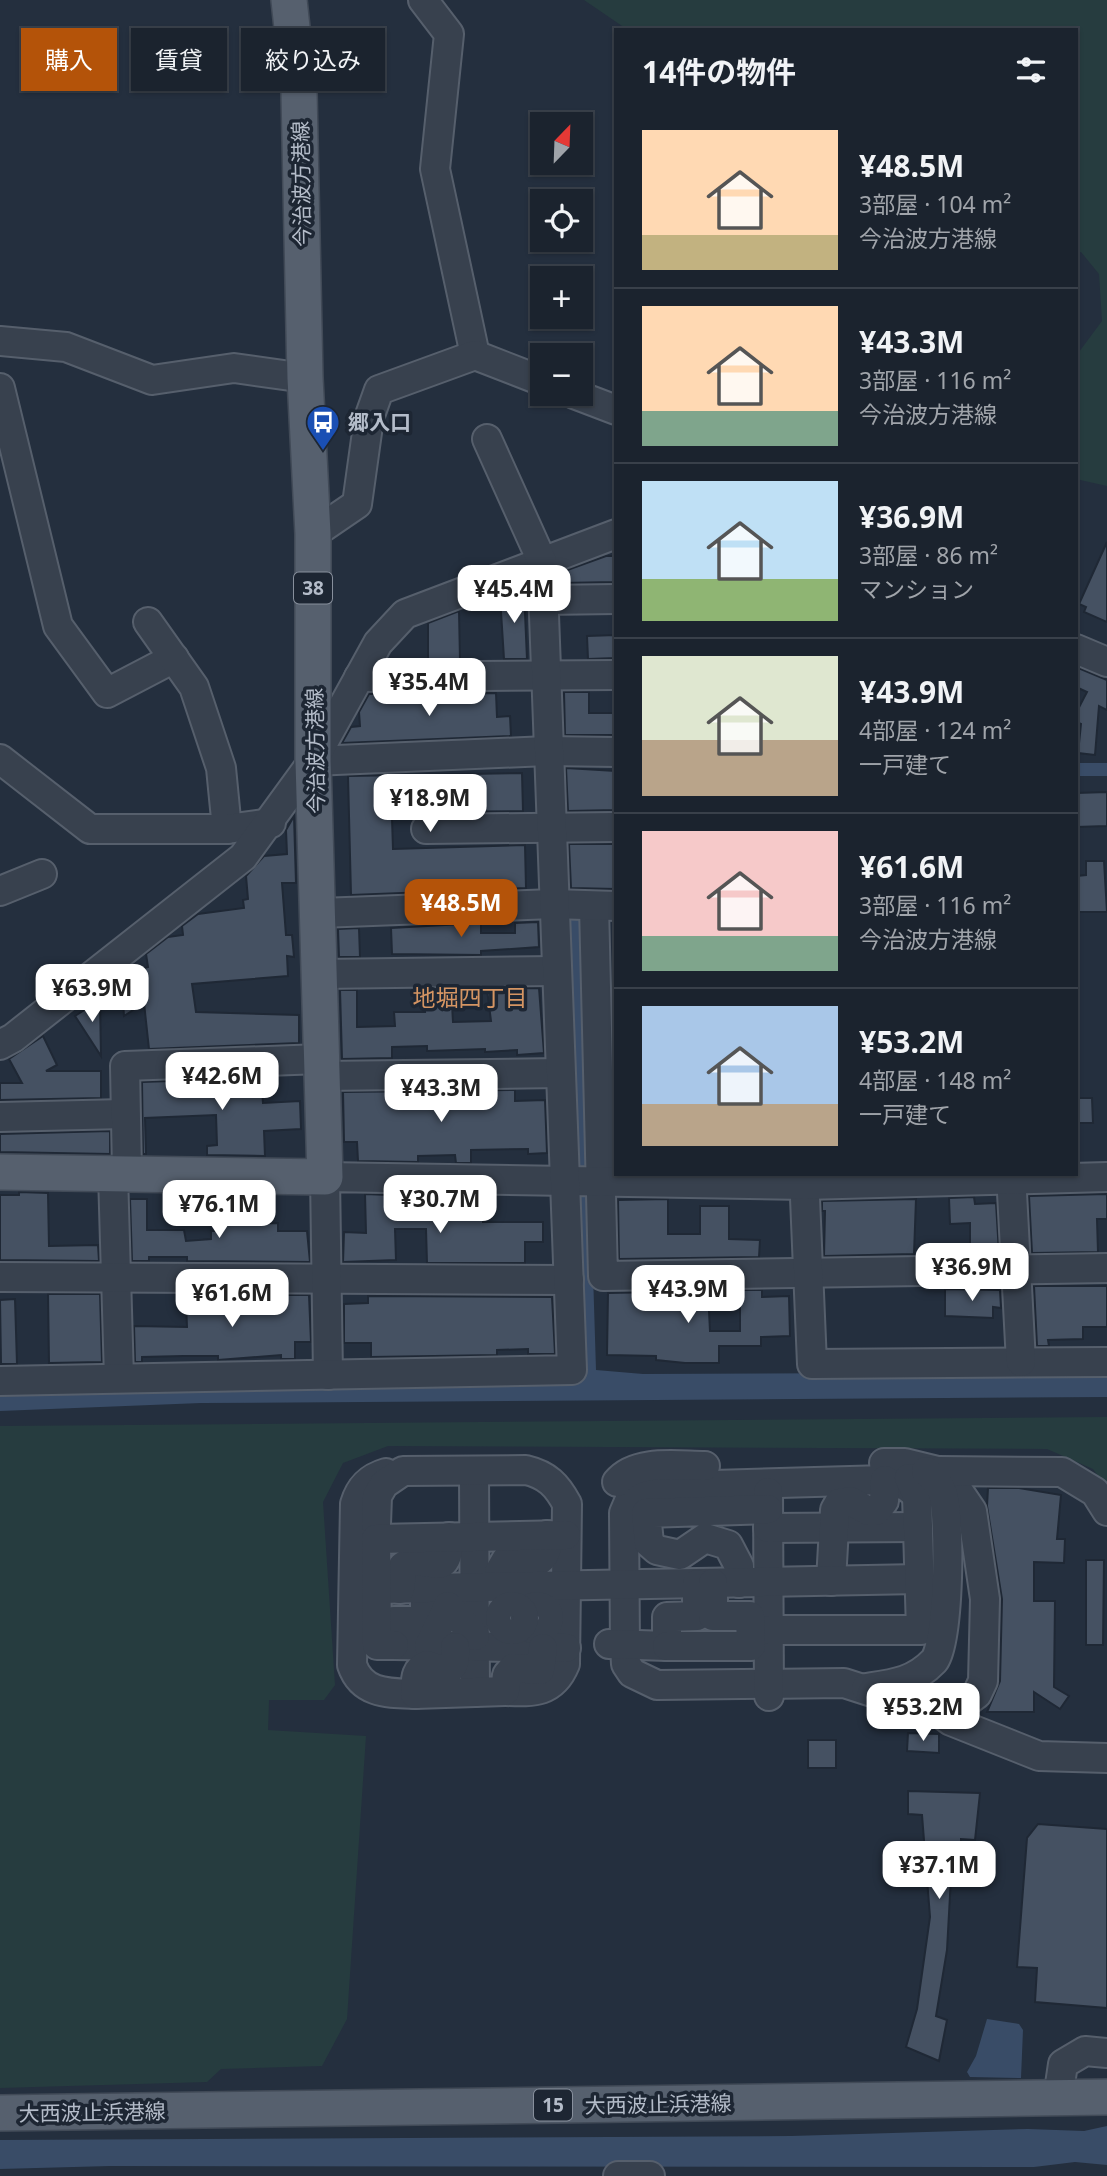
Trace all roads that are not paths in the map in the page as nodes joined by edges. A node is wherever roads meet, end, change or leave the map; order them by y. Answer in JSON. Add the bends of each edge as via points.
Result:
{"nodes":[{"id":1,"x":289,"y":0,"type":"edge"},
{"id":2,"x":423,"y":0,"type":"edge"},
{"id":3,"x":0,"y":341,"type":"edge"},
{"id":4,"x":475,"y":355,"type":"junction"},
{"id":5,"x":530,"y":376,"type":"edge"},
{"id":6,"x":305,"y":378,"type":"junction"},
{"id":7,"x":0,"y":388,"type":"edge"},
{"id":8,"x":593,"y":401,"type":"edge"},
{"id":9,"x":614,"y":409,"type":"edge"},
{"id":10,"x":487,"y":439,"type":"dead end"},
{"id":11,"x":313,"y":534,"type":"junction"},
{"id":12,"x":614,"y":535,"type":"edge"},
{"id":13,"x":541,"y":561,"type":"junction"},
{"id":14,"x":614,"y":599,"type":"edge"},
{"id":15,"x":543,"y":600,"type":"junction"},
{"id":16,"x":148,"y":622,"type":"dead end"},
{"id":17,"x":1078,"y":650,"type":"edge"},
{"id":18,"x":174,"y":658,"type":"junction"},
{"id":19,"x":1107,"y":662,"type":"edge"},
{"id":20,"x":545,"y":675,"type":"junction"},
{"id":21,"x":614,"y":675,"type":"edge"},
{"id":22,"x":359,"y":677,"type":"junction"},
{"id":23,"x":547,"y":751,"type":"junction"},
{"id":24,"x":614,"y":752,"type":"edge"},
{"id":25,"x":0,"y":759,"type":"edge"},
{"id":26,"x":313,"y":761,"type":"junction"},
{"id":27,"x":271,"y":823,"type":"junction"},
{"id":28,"x":549,"y":826,"type":"junction"},
{"id":29,"x":614,"y":827,"type":"edge"},
{"id":30,"x":227,"y":829,"type":"junction"},
{"id":31,"x":426,"y":829,"type":"dead end"},
{"id":32,"x":42,"y":874,"type":"dead end"},
{"id":33,"x":0,"y":891,"type":"edge"},
{"id":34,"x":553,"y":904,"type":"junction"},
{"id":35,"x":605,"y":906,"type":"edge"},
{"id":36,"x":320,"y":913,"type":"junction"},
{"id":37,"x":556,"y":971,"type":"junction"},
{"id":38,"x":320,"y":974,"type":"junction"},
{"id":39,"x":606,"y":1000,"type":"edge"},
{"id":40,"x":0,"y":1045,"type":"edge"},
{"id":41,"x":321,"y":1067,"type":"junction"},
{"id":42,"x":560,"y":1073,"type":"junction"},
{"id":43,"x":607,"y":1088,"type":"edge"},
{"id":44,"x":124,"y":1114,"type":"junction"},
{"id":45,"x":0,"y":1116,"type":"edge"},
{"id":46,"x":0,"y":1172,"type":"edge"},
{"id":47,"x":120,"y":1174,"type":"junction"},
{"id":48,"x":325,"y":1177,"type":"junction"},
{"id":49,"x":1107,"y":1177,"type":"edge"},
{"id":50,"x":1011,"y":1178,"type":"edge"},
{"id":51,"x":601,"y":1180,"type":"junction"},
{"id":52,"x":804,"y":1180,"type":"edge"},
{"id":53,"x":566,"y":1181,"type":"junction"},
{"id":54,"x":1107,"y":1268,"type":"edge"},
{"id":55,"x":1016,"y":1270,"type":"junction"},
{"id":56,"x":808,"y":1272,"type":"junction"},
{"id":57,"x":0,"y":1277,"type":"edge"},
{"id":58,"x":117,"y":1278,"type":"junction"},
{"id":59,"x":327,"y":1279,"type":"junction"},
{"id":60,"x":569,"y":1280,"type":"junction"},
{"id":61,"x":1021,"y":1362,"type":"junction"},
{"id":62,"x":1107,"y":1362,"type":"edge"},
{"id":63,"x":328,"y":1375,"type":"junction"},
{"id":64,"x":119,"y":1378,"type":"junction"},
{"id":65,"x":0,"y":1381,"type":"edge"},
{"id":66,"x":929,"y":1469,"type":"junction"},
{"id":67,"x":403,"y":1471,"type":"junction"},
{"id":68,"x":885,"y":1471,"type":"junction"},
{"id":69,"x":474,"y":1478,"type":"junction"},
{"id":70,"x":768,"y":1497,"type":"junction"},
{"id":71,"x":1107,"y":1511,"type":"edge"},
{"id":72,"x":625,"y":1513,"type":"junction"},
{"id":73,"x":833,"y":1527,"type":"junction"},
{"id":74,"x":918,"y":1527,"type":"junction"},
{"id":75,"x":376,"y":1531,"type":"junction"},
{"id":76,"x":560,"y":1532,"type":"junction"},
{"id":77,"x":462,"y":1536,"type":"junction"},
{"id":78,"x":920,"y":1579,"type":"junction"},
{"id":79,"x":831,"y":1581,"type":"junction"},
{"id":80,"x":769,"y":1582,"type":"junction"},
{"id":81,"x":716,"y":1583,"type":"junction"},
{"id":82,"x":629,"y":1585,"type":"junction"},
{"id":83,"x":565,"y":1586,"type":"junction"},
{"id":84,"x":499,"y":1587,"type":"junction"},
{"id":85,"x":401,"y":1589,"type":"junction"},
{"id":86,"x":921,"y":1630,"type":"junction"},
{"id":87,"x":763,"y":1641,"type":"junction"},
{"id":88,"x":458,"y":1644,"type":"junction"},
{"id":89,"x":385,"y":1645,"type":"junction"},
{"id":90,"x":638,"y":1646,"type":"junction"},
{"id":91,"x":544,"y":1648,"type":"junction"},
{"id":92,"x":916,"y":1676,"type":"junction"},
{"id":93,"x":866,"y":1688,"type":"junction"},
{"id":94,"x":769,"y":1690,"type":"junction"},
{"id":95,"x":475,"y":1692,"type":"junction"},
{"id":96,"x":408,"y":1693,"type":"junction"},
{"id":97,"x":925,"y":1702,"type":"junction"},
{"id":98,"x":1107,"y":1758,"type":"edge"},
{"id":99,"x":1107,"y":2053,"type":"edge"},
{"id":100,"x":1107,"y":2097,"type":"edge"},
{"id":101,"x":1059,"y":2098,"type":"junction"},
{"id":102,"x":0,"y":2113,"type":"edge"},
{"id":103,"x":618,"y":2176,"type":"edge"},
{"id":104,"x":650,"y":2176,"type":"edge"}],
"edges":[{"from":1,"to":6,"type":"main road","name":"今治波方港線","number":"38","via":[[299,92]]},
{"from":2,"to":4,"type":"street","via":[[449,34],[436,169]]},
{"from":3,"to":6,"type":"street","via":[[66,347],[152,380],[234,368]]},
{"from":4,"to":5,"type":"street"},
{"from":4,"to":11,"type":"street","via":[[379,390],[369,418],[357,504]]},
{"from":6,"to":11,"type":"main road","name":"今治波方港線","number":"38"},
{"from":7,"to":18,"type":"street","via":[[58,626],[107,692]]},
{"from":8,"to":9,"type":"street"},
{"from":10,"to":13,"type":"street"},
{"from":11,"to":26,"type":"main road","name":"今治波方港線","number":"38"},
{"from":12,"to":13,"type":"street"},
{"from":13,"to":15,"type":"street"},
{"from":13,"to":22,"type":"street","via":[[405,614],[379,643]]},
{"from":14,"to":15,"type":"street"},
{"from":15,"to":20,"type":"street"},
{"from":16,"to":18,"type":"street"},
{"from":17,"to":19,"type":"street"},
{"from":18,"to":30,"type":"street","via":[[194,687],[221,768]]},
{"from":20,"to":21,"type":"street"},
{"from":20,"to":22,"type":"street"},
{"from":20,"to":23,"type":"street"},
{"from":22,"to":26,"type":"street"},
{"from":23,"to":24,"type":"street"},
{"from":23,"to":26,"type":"street"},
{"from":23,"to":28,"type":"street"},
{"from":25,"to":30,"type":"street","via":[[90,829]]},
{"from":26,"to":27,"type":"street"},
{"from":26,"to":36,"type":"main road","name":"今治波方港線","number":"38"},
{"from":27,"to":30,"type":"street"},
{"from":27,"to":40,"type":"street","via":[[243,857]]},
{"from":28,"to":29,"type":"street"},
{"from":28,"to":31,"type":"street"},
{"from":28,"to":34,"type":"street"},
{"from":32,"to":33,"type":"street"},
{"from":34,"to":35,"type":"street"},
{"from":34,"to":36,"type":"street"},
{"from":34,"to":37,"type":"street"},
{"from":35,"to":39,"type":"street"},
{"from":36,"to":38,"type":"main road","name":"今治波方港線","number":"38"},
{"from":37,"to":38,"type":"street"},
{"from":37,"to":42,"type":"street"},
{"from":38,"to":41,"type":"main road","name":"今治波方港線","number":"38"},
{"from":39,"to":43,"type":"street"},
{"from":41,"to":42,"type":"street"},
{"from":41,"to":44,"type":"street","via":[[125,1066]]},
{"from":41,"to":48,"type":"main road","name":"今治波方港線","number":"38"},
{"from":42,"to":53,"type":"street"},
{"from":43,"to":51,"type":"street"},
{"from":44,"to":45,"type":"street"},
{"from":44,"to":47,"type":"street"},
{"from":46,"to":47,"type":"main road"},
{"from":47,"to":48,"type":"main road"},
{"from":47,"to":58,"type":"street"},
{"from":48,"to":53,"type":"street"},
{"from":48,"to":59,"type":"street"},
{"from":49,"to":50,"type":"street"},
{"from":50,"to":52,"type":"street"},
{"from":50,"to":55,"type":"street"},
{"from":51,"to":52,"type":"street"},
{"from":51,"to":53,"type":"street"},
{"from":51,"to":56,"type":"street","via":[[603,1276]]},
{"from":52,"to":56,"type":"street"},
{"from":53,"to":60,"type":"street"},
{"from":54,"to":55,"type":"street"},
{"from":55,"to":56,"type":"street"},
{"from":55,"to":61,"type":"street"},
{"from":56,"to":61,"type":"street","via":[[812,1364]]},
{"from":57,"to":58,"type":"street"},
{"from":58,"to":59,"type":"street"},
{"from":58,"to":64,"type":"street"},
{"from":59,"to":60,"type":"street"},
{"from":59,"to":63,"type":"street"},
{"from":60,"to":63,"type":"street","via":[[572,1370]]},
{"from":61,"to":62,"type":"street"},
{"from":63,"to":64,"type":"street"},
{"from":64,"to":65,"type":"street"},
{"from":66,"to":68,"type":"street"},
{"from":66,"to":71,"type":"street","via":[[1062,1472],[1095,1492]]},
{"from":66,"to":92,"type":"street","via":[[943,1493],[946,1609],[941,1647]]},
{"from":66,"to":97,"type":"street","via":[[957,1486],[972,1511],[985,1599],[983,1681],[977,1694],[966,1702]]},
{"from":67,"to":69,"type":"street"},
{"from":67,"to":75,"type":"street","via":[[384,1483],[377,1496]]},
{"from":67,"to":96,"type":"street","via":[[382,1474],[359,1491],[352,1525],[352,1665],[363,1685],[381,1692]]},
{"from":68,"to":70,"type":"street"},
{"from":68,"to":73,"type":"street","via":[[881,1507],[868,1511],[844,1501],[835,1510]]},
{"from":68,"to":74,"type":"street","via":[[907,1476],[917,1495]]},
{"from":69,"to":75,"type":"street","via":[[402,1491],[391,1497]]},
{"from":69,"to":76,"type":"street","via":[[543,1491],[560,1511]]},
{"from":69,"to":77,"type":"street"},
{"from":70,"to":72,"type":"street"},
{"from":70,"to":72,"type":"street","via":[[651,1466],[621,1477],[612,1489]]},
{"from":70,"to":73,"type":"street"},
{"from":70,"to":80,"type":"street"},
{"from":72,"to":81,"type":"street","via":[[657,1550],[680,1555],[705,1538],[728,1545],[739,1566]]},
{"from":72,"to":82,"type":"street"},
{"from":73,"to":74,"type":"street"},
{"from":73,"to":79,"type":"street"},
{"from":74,"to":78,"type":"street"},
{"from":75,"to":77,"type":"street"},
{"from":75,"to":85,"type":"street"},
{"from":76,"to":77,"type":"street"},
{"from":76,"to":83,"type":"street"},
{"from":76,"to":84,"type":"street","via":[[540,1561],[506,1560],[499,1572]]},
{"from":77,"to":84,"type":"street"},
{"from":77,"to":85,"type":"street","via":[[444,1563],[411,1561],[403,1566]]},
{"from":78,"to":79,"type":"street"},
{"from":78,"to":86,"type":"street"},
{"from":79,"to":80,"type":"street"},
{"from":80,"to":81,"type":"street"},
{"from":80,"to":87,"type":"street"},
{"from":81,"to":82,"type":"street"},
{"from":81,"to":87,"type":"street","via":[[713,1616],[751,1616]]},
{"from":81,"to":90,"type":"street","via":[[697,1616],[667,1617]]},
{"from":82,"to":83,"type":"street"},
{"from":82,"to":90,"type":"street"},
{"from":82,"to":90,"type":"street"},
{"from":83,"to":84,"type":"street"},
{"from":83,"to":91,"type":"street"},
{"from":84,"to":85,"type":"street"},
{"from":84,"to":88,"type":"street"},
{"from":84,"to":91,"type":"street"},
{"from":85,"to":89,"type":"street"},
{"from":85,"to":89,"type":"street","via":[[425,1621],[394,1621]]},
{"from":86,"to":87,"type":"street"},
{"from":86,"to":92,"type":"street"},
{"from":87,"to":90,"type":"street"},
{"from":87,"to":94,"type":"street"},
{"from":88,"to":89,"type":"street"},
{"from":88,"to":91,"type":"street"},
{"from":88,"to":95,"type":"street"},
{"from":88,"to":96,"type":"street","via":[[451,1669],[421,1668]]},
{"from":89,"to":96,"type":"street","via":[[379,1667],[383,1677]]},
{"from":90,"to":94,"type":"street","via":[[613,1675],[630,1691],[647,1696]]},
{"from":91,"to":95,"type":"street","via":[[565,1664],[551,1686],[537,1692]]},
{"from":92,"to":93,"type":"street","via":[[902,1683]]},
{"from":93,"to":94,"type":"street"},
{"from":93,"to":97,"type":"street","via":[[903,1702]]},
{"from":95,"to":96,"type":"street"},
{"from":97,"to":98,"type":"street","via":[[951,1721],[1039,1756]]},
{"from":99,"to":101,"type":"street","via":[[1085,2051],[1063,2064]]},
{"from":100,"to":101,"type":"main road","name":"大西波止浜港線","number":"15"},
{"from":101,"to":102,"type":"main road","name":"大西波止浜港線","number":"15"},
{"from":103,"to":104,"type":"street"}]}
